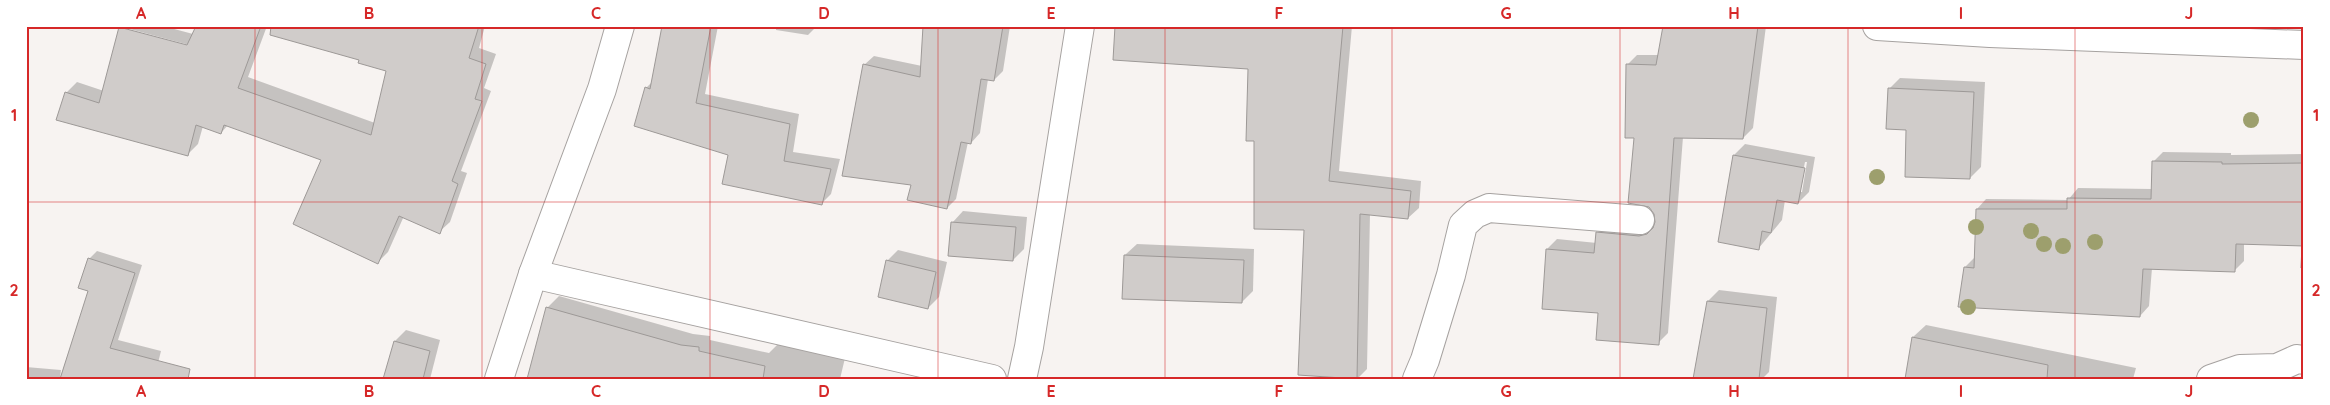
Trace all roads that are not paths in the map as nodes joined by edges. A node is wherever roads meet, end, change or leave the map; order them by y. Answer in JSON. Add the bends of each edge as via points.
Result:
{"nodes":[{"id":1,"x":620,"y":26,"type":"edge"},
{"id":2,"x":1080,"y":26,"type":"edge"},
{"id":3,"x":1877,"y":26,"type":"edge"},
{"id":4,"x":2304,"y":45,"type":"edge"},
{"id":5,"x":1640,"y":220,"type":"dead end"},
{"id":6,"x":534,"y":274,"type":"junction"},
{"id":7,"x":2304,"y":360,"type":"edge"},
{"id":8,"x":499,"y":379,"type":"edge"},
{"id":9,"x":992,"y":379,"type":"edge"},
{"id":10,"x":1022,"y":379,"type":"edge"},
{"id":11,"x":1417,"y":379,"type":"edge"},
{"id":12,"x":2211,"y":379,"type":"edge"}],
"edges":[{"from":1,"to":6,"type":"street","via":[[602,89]]},
{"from":2,"to":10,"type":"street"},
{"from":3,"to":4,"type":"street"},
{"from":5,"to":11,"type":"street","via":[[1489,208],[1475,214],[1463,225],[1451,275]]},
{"from":6,"to":8,"type":"street"},
{"from":6,"to":9,"type":"street"},
{"from":7,"to":12,"type":"street","via":[[2298,359],[2277,368],[2240,369]]}]}
